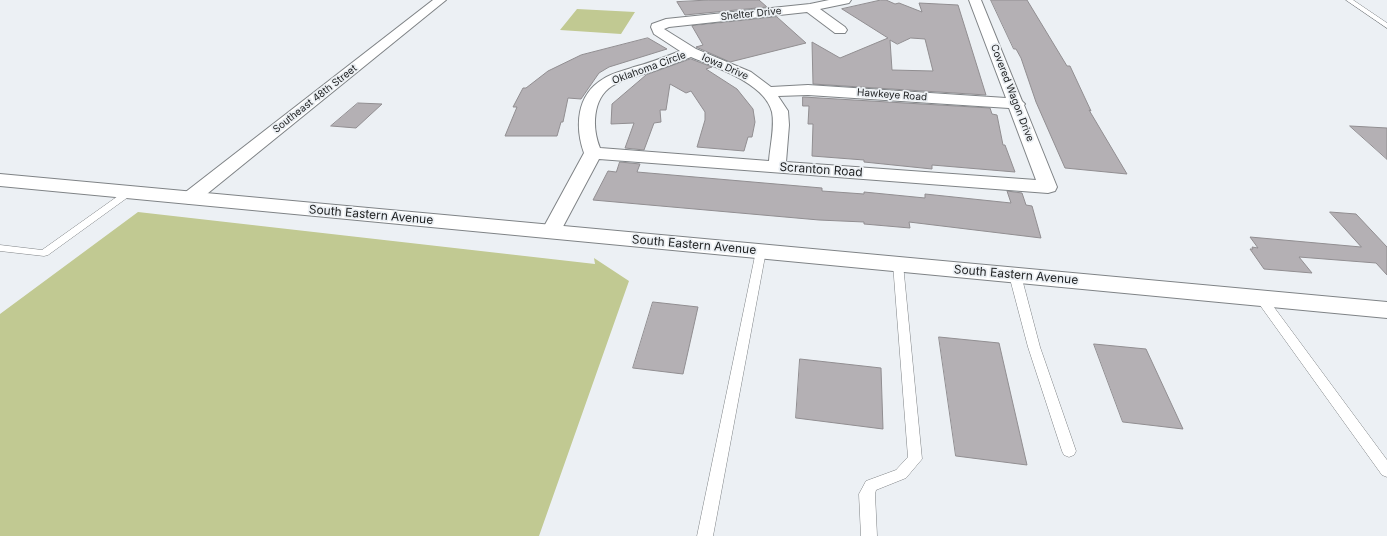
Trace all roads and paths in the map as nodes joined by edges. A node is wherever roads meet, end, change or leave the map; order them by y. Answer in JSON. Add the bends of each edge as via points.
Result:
{"nodes":[{"id":1,"x":440,"y":0,"type":"edge"},
{"id":2,"x":845,"y":0,"type":"edge"},
{"id":3,"x":975,"y":0,"type":"edge"},
{"id":4,"x":1349,"y":0,"type":"edge"},
{"id":5,"x":810,"y":8,"type":"junction"},
{"id":6,"x":1378,"y":19,"type":"junction"},
{"id":7,"x":1387,"y":19,"type":"edge"},
{"id":8,"x":1387,"y":26,"type":"edge"},
{"id":9,"x":657,"y":27,"type":"joint"},
{"id":10,"x":840,"y":30,"type":"dead end"},
{"id":11,"x":691,"y":52,"type":"junction"},
{"id":12,"x":768,"y":92,"type":"junction"},
{"id":13,"x":1017,"y":104,"type":"junction"},
{"id":14,"x":593,"y":153,"type":"junction"},
{"id":15,"x":777,"y":166,"type":"junction"},
{"id":16,"x":0,"y":180,"type":"edge"},
{"id":17,"x":1048,"y":187,"type":"joint"},
{"id":18,"x":128,"y":192,"type":"junction"},
{"id":19,"x":190,"y":198,"type":"junction"},
{"id":20,"x":551,"y":232,"type":"junction"},
{"id":21,"x":0,"y":248,"type":"edge"},
{"id":22,"x":761,"y":251,"type":"junction"},
{"id":23,"x":898,"y":264,"type":"junction"},
{"id":24,"x":1015,"y":275,"type":"junction"},
{"id":25,"x":1261,"y":298,"type":"junction"},
{"id":26,"x":1387,"y":310,"type":"edge"},
{"id":27,"x":1068,"y":451,"type":"dead end"},
{"id":28,"x":1387,"y":471,"type":"edge"},
{"id":29,"x":705,"y":536,"type":"edge"},
{"id":30,"x":869,"y":536,"type":"edge"}],
"edges":[{"from":1,"to":19,"type":"street","name":"Southeast 48th Street"},
{"from":2,"to":5,"type":"street","name":"Shelter Drive"},
{"from":3,"to":13,"type":"street","name":"Covered Wagon Drive"},
{"from":4,"to":6,"type":"lane"},
{"from":5,"to":9,"type":"street","name":"Shelter Drive"},
{"from":5,"to":10,"type":"street"},
{"from":6,"to":7,"type":"lane"},
{"from":6,"to":8,"type":"lane"},
{"from":9,"to":11,"type":"street","name":"Iowa Drive","via":[[659,31]]},
{"from":11,"to":12,"type":"street","name":"Iowa Drive","via":[[746,75]]},
{"from":11,"to":14,"type":"street","name":"Oklahoma Circle","via":[[624,75],[600,88],[590,104],[586,117],[588,141]]},
{"from":12,"to":13,"type":"street","name":"Hawkeye Road","via":[[808,90]]},
{"from":12,"to":15,"type":"street","name":"Iowa Drive","via":[[780,111]]},
{"from":13,"to":17,"type":"street","name":"Covered Wagon Drive"},
{"from":14,"to":15,"type":"street","name":"Scranton Road"},
{"from":14,"to":20,"type":"street"},
{"from":15,"to":17,"type":"street","name":"Scranton Road"},
{"from":16,"to":18,"type":"street","name":"South Eastern Avenue"},
{"from":18,"to":19,"type":"street","name":"South Eastern Avenue"},
{"from":18,"to":21,"type":"lane","via":[[44,253]]},
{"from":19,"to":20,"type":"street","name":"South Eastern Avenue"},
{"from":20,"to":22,"type":"street","name":"South Eastern Avenue"},
{"from":22,"to":23,"type":"street","name":"South Eastern Avenue"},
{"from":22,"to":29,"type":"lane"},
{"from":23,"to":24,"type":"street","name":"South Eastern Avenue"},
{"from":23,"to":30,"type":"lane","via":[[915,459],[902,474],[871,486],[867,494]]},
{"from":24,"to":25,"type":"street","name":"South Eastern Avenue"},
{"from":24,"to":27,"type":"lane","via":[[1034,347]]},
{"from":25,"to":26,"type":"street","name":"South Eastern Avenue"},
{"from":25,"to":28,"type":"lane"}]}
